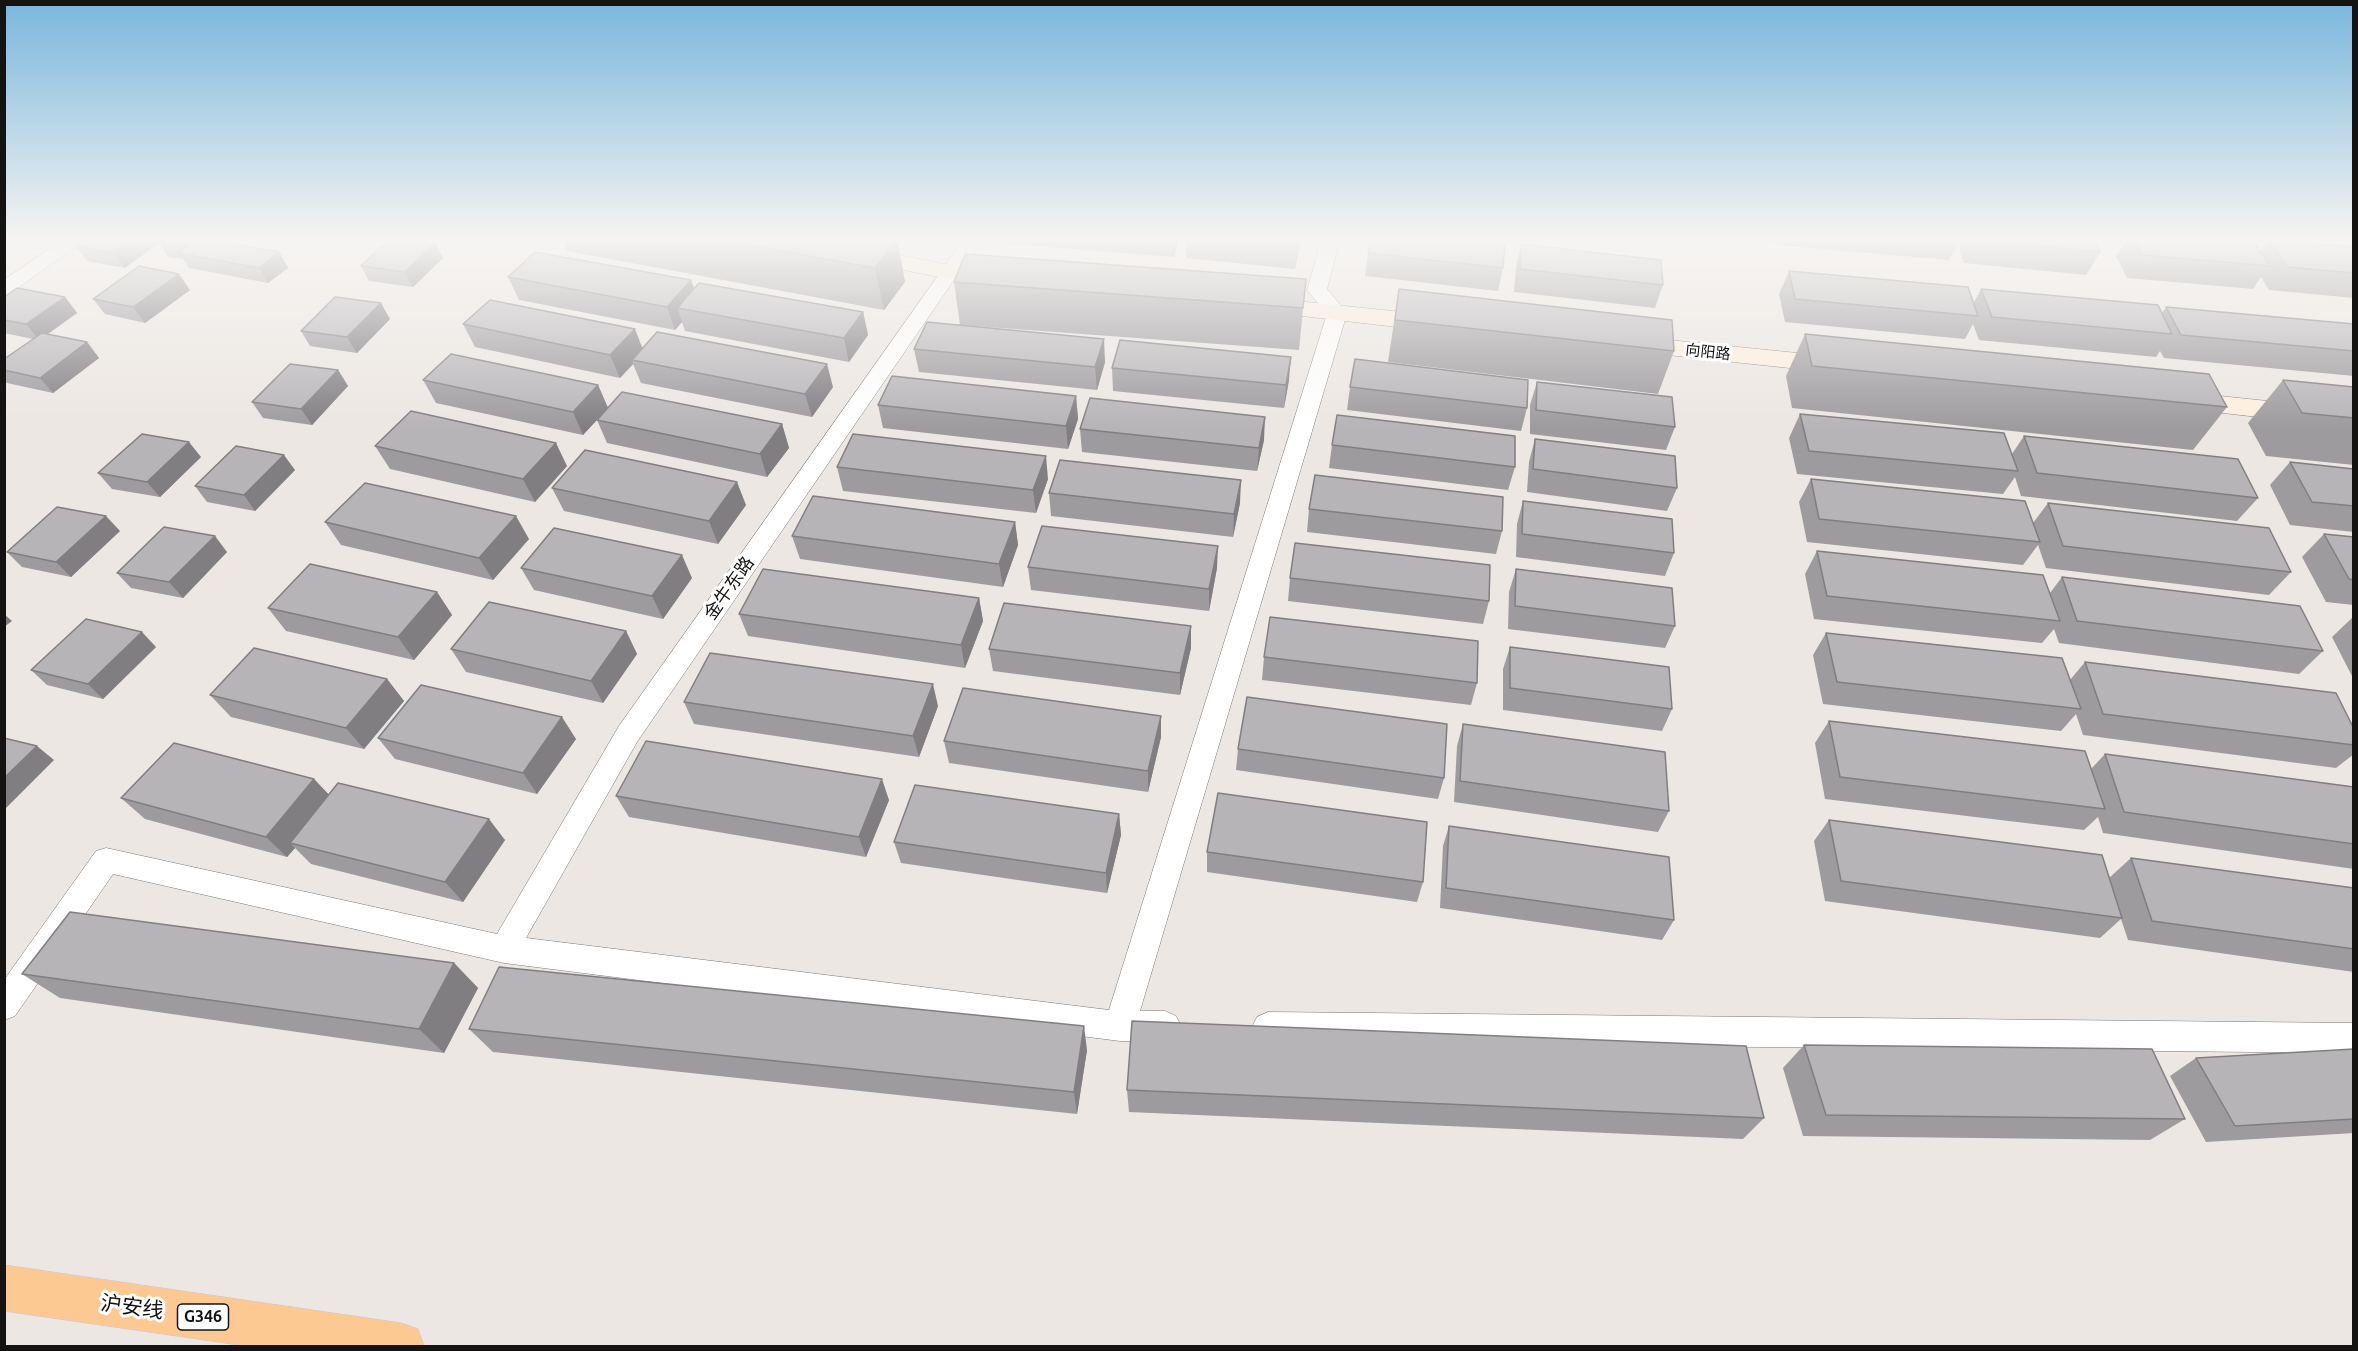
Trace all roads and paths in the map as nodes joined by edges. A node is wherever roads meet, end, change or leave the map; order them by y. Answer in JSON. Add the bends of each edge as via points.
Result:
{"nodes":[{"id":1,"x":929,"y":302,"type":"edge"},
{"id":2,"x":1232,"y":302,"type":"edge"},
{"id":3,"x":1327,"y":302,"type":"edge"},
{"id":4,"x":1337,"y":313,"type":"junction"},
{"id":5,"x":1467,"y":327,"type":"edge"},
{"id":6,"x":1609,"y":342,"type":"edge"},
{"id":7,"x":1857,"y":367,"type":"edge"},
{"id":8,"x":2153,"y":398,"type":"edge"},
{"id":9,"x":2354,"y":418,"type":"edge"},
{"id":10,"x":504,"y":948,"type":"junction"},
{"id":11,"x":4,"y":1006,"type":"edge"},
{"id":12,"x":1120,"y":1026,"type":"junction"},
{"id":13,"x":1192,"y":1027,"type":"edge"},
{"id":14,"x":1240,"y":1027,"type":"edge"},
{"id":15,"x":2354,"y":1038,"type":"edge"},
{"id":16,"x":4,"y":1288,"type":"edge"},
{"id":17,"x":401,"y":1347,"type":"edge"}],
"edges":[{"from":1,"to":10,"type":"street","name":"金牛东路","via":[[628,734]]},
{"from":2,"to":4,"type":"street"},
{"from":3,"to":4,"type":"street"},
{"from":4,"to":5,"type":"street"},
{"from":4,"to":12,"type":"street"},
{"from":6,"to":7,"type":"street","name":"向阳路"},
{"from":8,"to":9,"type":"street"},
{"from":10,"to":11,"type":"street","via":[[106,860]]},
{"from":10,"to":12,"type":"street"},
{"from":12,"to":13,"type":"street"},
{"from":14,"to":15,"type":"street"},
{"from":16,"to":17,"type":"highway","name":"沪安线","number":"G346"}]}
